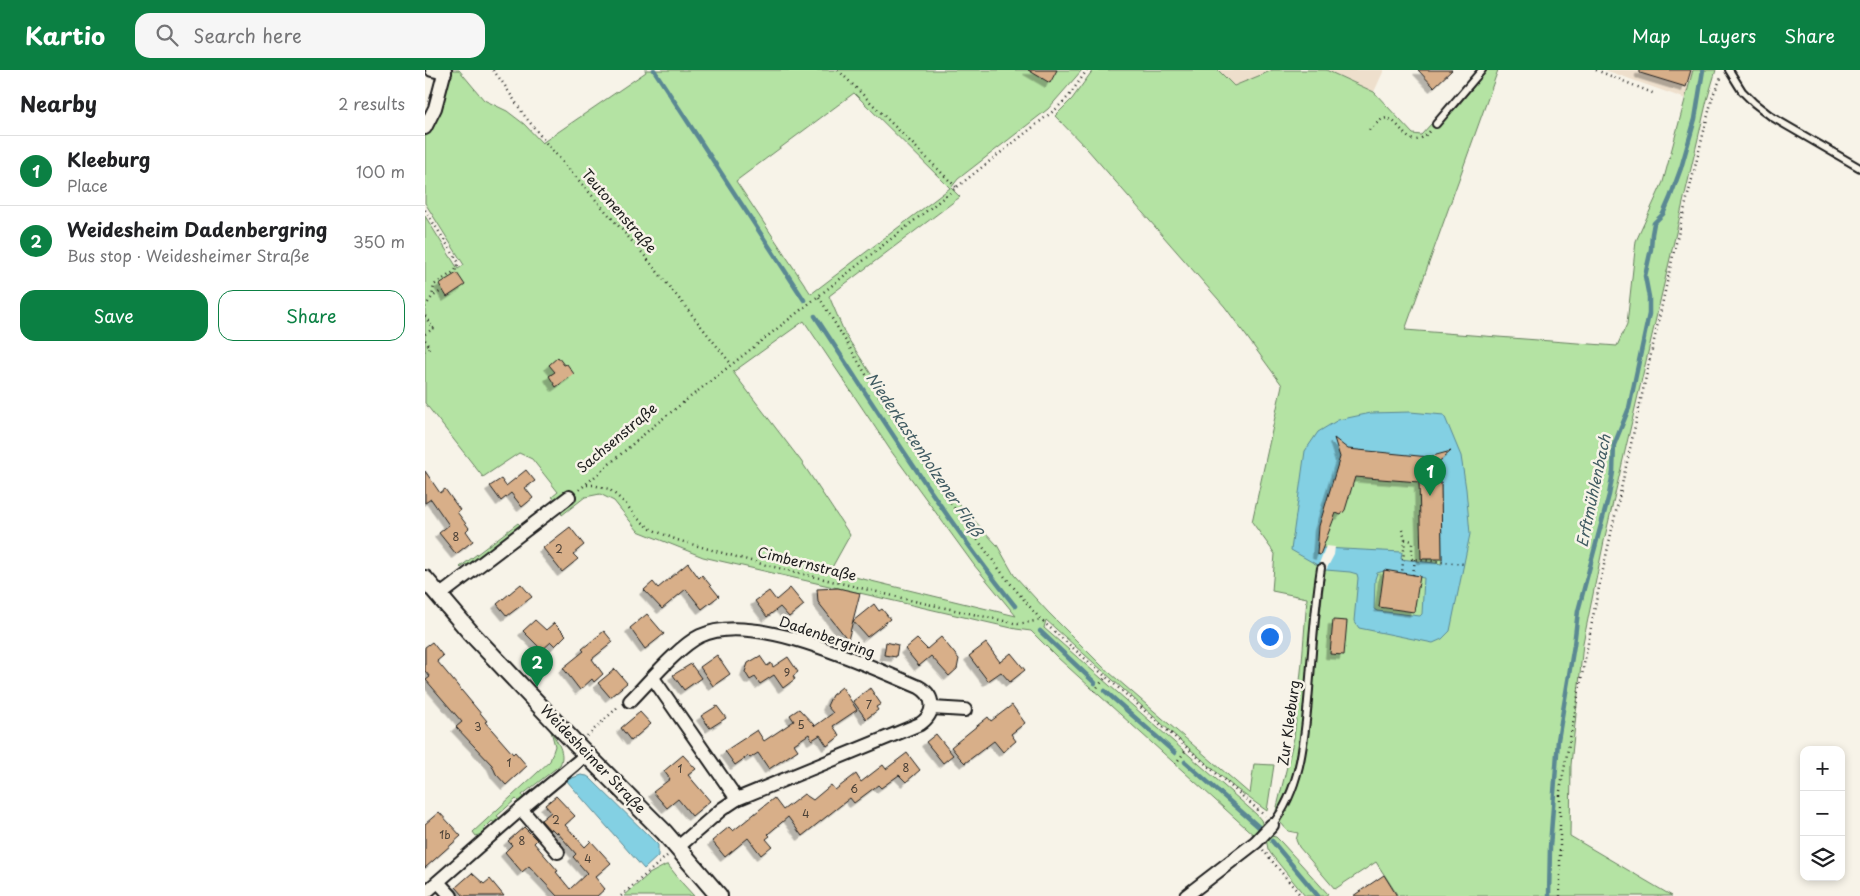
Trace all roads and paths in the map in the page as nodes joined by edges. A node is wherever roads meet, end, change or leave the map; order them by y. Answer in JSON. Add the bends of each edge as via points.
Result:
{"nodes":[{"id":1,"x":432,"y":70,"type":"edge"},
{"id":2,"x":493,"y":70,"type":"edge"},
{"id":3,"x":838,"y":70,"type":"edge"},
{"id":4,"x":1087,"y":70,"type":"edge"},
{"id":5,"x":1482,"y":70,"type":"edge"},
{"id":6,"x":1596,"y":70,"type":"edge"},
{"id":7,"x":1727,"y":70,"type":"edge"},
{"id":8,"x":445,"y":71,"type":"edge"},
{"id":9,"x":1655,"y":94,"type":"dead end"},
{"id":10,"x":1436,"y":124,"type":"joint"},
{"id":11,"x":425,"y":128,"type":"edge"},
{"id":12,"x":1369,"y":130,"type":"dead end"},
{"id":13,"x":1860,"y":168,"type":"edge"},
{"id":14,"x":957,"y":188,"type":"junction"},
{"id":15,"x":425,"y":210,"type":"edge"},
{"id":16,"x":443,"y":290,"type":"dead end"},
{"id":17,"x":433,"y":297,"type":"junction"},
{"id":18,"x":819,"y":297,"type":"junction"},
{"id":19,"x":425,"y":307,"type":"edge"},
{"id":20,"x":425,"y":319,"type":"edge"},
{"id":21,"x":437,"y":326,"type":"dead end"},
{"id":22,"x":433,"y":329,"type":"junction"},
{"id":23,"x":425,"y":334,"type":"edge"},
{"id":24,"x":425,"y":340,"type":"edge"},
{"id":25,"x":425,"y":351,"type":"edge"},
{"id":26,"x":732,"y":365,"type":"junction"},
{"id":27,"x":585,"y":485,"type":"junction"},
{"id":28,"x":569,"y":496,"type":"joint"},
{"id":29,"x":1402,"y":530,"type":"dead end"},
{"id":30,"x":1405,"y":539,"type":"junction"},
{"id":31,"x":1415,"y":560,"type":"junction"},
{"id":32,"x":1464,"y":564,"type":"dead end"},
{"id":33,"x":1321,"y":568,"type":"dead end"},
{"id":34,"x":1402,"y":573,"type":"dead end"},
{"id":35,"x":1413,"y":575,"type":"dead end"},
{"id":36,"x":425,"y":579,"type":"edge"},
{"id":37,"x":439,"y":596,"type":"junction"},
{"id":38,"x":1041,"y":620,"type":"junction"},
{"id":39,"x":1105,"y":677,"type":"junction"},
{"id":40,"x":653,"y":678,"type":"junction"},
{"id":41,"x":1094,"y":691,"type":"dead end"},
{"id":42,"x":630,"y":700,"type":"joint"},
{"id":43,"x":932,"y":708,"type":"junction"},
{"id":44,"x":965,"y":710,"type":"dead end"},
{"id":45,"x":574,"y":742,"type":"junction"},
{"id":46,"x":1187,"y":749,"type":"junction"},
{"id":47,"x":586,"y":755,"type":"junction"},
{"id":48,"x":1175,"y":764,"type":"dead end"},
{"id":49,"x":737,"y":799,"type":"junction"},
{"id":50,"x":521,"y":809,"type":"junction"},
{"id":51,"x":1272,"y":825,"type":"junction"},
{"id":52,"x":1256,"y":842,"type":"junction"},
{"id":53,"x":677,"y":848,"type":"junction"},
{"id":54,"x":558,"y":852,"type":"dead end"},
{"id":55,"x":438,"y":882,"type":"junction"},
{"id":56,"x":425,"y":893,"type":"edge"},
{"id":57,"x":451,"y":896,"type":"edge"},
{"id":58,"x":621,"y":896,"type":"edge"},
{"id":59,"x":719,"y":896,"type":"edge"},
{"id":60,"x":1186,"y":896,"type":"edge"},
{"id":61,"x":1301,"y":896,"type":"edge"},
{"id":62,"x":1561,"y":896,"type":"edge"}],
"edges":[{"from":1,"to":8,"type":"street"},
{"from":2,"to":26,"type":"path","name":"Teutonenstraße","via":[[547,144],[645,255]]},
{"from":3,"to":14,"type":"path"},
{"from":4,"to":14,"type":"path","name":"Sachsenstraße","via":[[1056,109]]},
{"from":5,"to":10,"type":"lane"},
{"from":6,"to":9,"type":"path"},
{"from":7,"to":13,"type":"lane","via":[[1754,103],[1772,117]]},
{"from":7,"to":62,"type":"path","via":[[1713,95],[1674,251],[1596,601],[1560,792]]},
{"from":8,"to":11,"type":"street","via":[[435,108]]},
{"from":10,"to":12,"type":"path","via":[[1419,139],[1408,138],[1395,122],[1387,118]]},
{"from":14,"to":18,"type":"path","name":"Sachsenstraße"},
{"from":15,"to":17,"type":"path","via":[[459,264],[433,285]]},
{"from":16,"to":17,"type":"path"},
{"from":17,"to":19,"type":"path"},
{"from":18,"to":26,"type":"path","name":"Sachsenstraße"},
{"from":18,"to":38,"type":"path","via":[[952,505]]},
{"from":20,"to":22,"type":"path"},
{"from":21,"to":22,"type":"path"},
{"from":22,"to":23,"type":"path"},
{"from":24,"to":25,"type":"path","via":[[430,348]]},
{"from":26,"to":27,"type":"path","name":"Sachsenstraße"},
{"from":27,"to":28,"type":"path","name":"Sachsenstraße"},
{"from":27,"to":38,"type":"path","name":"Cimbernstraße","via":[[609,490],[651,529],[677,540],[758,563],[1018,624]]},
{"from":28,"to":37,"type":"street"},
{"from":29,"to":30,"type":"path"},
{"from":30,"to":31,"type":"path","via":[[1412,541],[1412,559]]},
{"from":30,"to":34,"type":"path"},
{"from":31,"to":32,"type":"path"},
{"from":31,"to":35,"type":"path"},
{"from":33,"to":51,"type":"lane","name":"Zur Kleeburg","via":[[1305,738],[1294,784]]},
{"from":36,"to":37,"type":"street","name":"Weidesheimer Straße"},
{"from":37,"to":45,"type":"street","name":"Weidesheimer Straße"},
{"from":38,"to":39,"type":"path"},
{"from":39,"to":41,"type":"path"},
{"from":39,"to":46,"type":"path"},
{"from":40,"to":42,"type":"street","name":"Dadenbergring"},
{"from":40,"to":43,"type":"street","name":"Dadenbergring","via":[[700,636],[724,629],[755,630],[816,646],[919,687],[928,693]]},
{"from":40,"to":49,"type":"street"},
{"from":42,"to":45,"type":"path","via":[[625,699],[588,736]]},
{"from":43,"to":44,"type":"street"},
{"from":43,"to":49,"type":"street","via":[[926,720],[911,728]]},
{"from":45,"to":47,"type":"street","name":"Weidesheimer Straße"},
{"from":46,"to":48,"type":"path"},
{"from":46,"to":51,"type":"path"},
{"from":47,"to":50,"type":"street"},
{"from":47,"to":53,"type":"street","name":"Weidesheimer Straße"},
{"from":49,"to":53,"type":"street"},
{"from":50,"to":54,"type":"street"},
{"from":50,"to":55,"type":"street"},
{"from":51,"to":52,"type":"street","name":"Zur Kleeburg"},
{"from":52,"to":60,"type":"street","name":"Zur Kleeburg"},
{"from":52,"to":61,"type":"path"},
{"from":53,"to":58,"type":"path"},
{"from":53,"to":59,"type":"street","name":"Weidesheimer Straße"},
{"from":55,"to":56,"type":"street"},
{"from":55,"to":57,"type":"street"}]}
